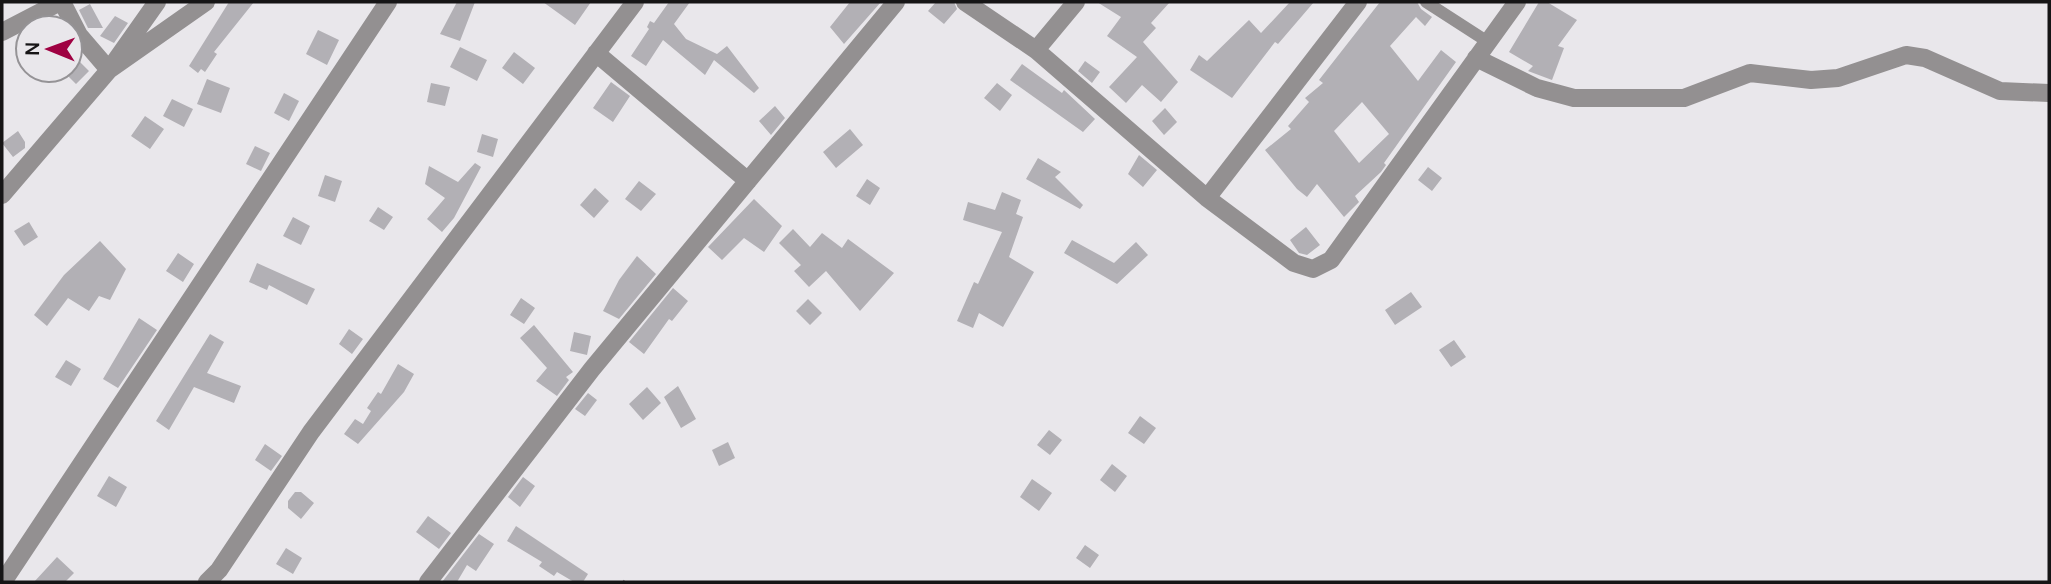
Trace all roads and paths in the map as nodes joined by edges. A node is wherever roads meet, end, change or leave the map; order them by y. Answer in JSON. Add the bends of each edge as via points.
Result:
{"nodes":[{"id":1,"x":61,"y":2,"type":"edge"},
{"id":2,"x":157,"y":2,"type":"edge"},
{"id":3,"x":206,"y":2,"type":"edge"},
{"id":4,"x":388,"y":2,"type":"edge"},
{"id":5,"x":635,"y":2,"type":"edge"},
{"id":6,"x":896,"y":2,"type":"edge"},
{"id":7,"x":965,"y":2,"type":"edge"},
{"id":8,"x":1076,"y":2,"type":"edge"},
{"id":9,"x":1358,"y":2,"type":"edge"},
{"id":10,"x":1426,"y":2,"type":"edge"},
{"id":11,"x":1517,"y":2,"type":"edge"},
{"id":12,"x":2,"y":32,"type":"edge"},
{"id":13,"x":1488,"y":42,"type":"junction"},
{"id":14,"x":1035,"y":50,"type":"junction"},
{"id":15,"x":596,"y":53,"type":"junction"},
{"id":16,"x":1476,"y":58,"type":"junction"},
{"id":17,"x":109,"y":70,"type":"junction"},
{"id":18,"x":2049,"y":93,"type":"edge"},
{"id":19,"x":748,"y":181,"type":"junction"},
{"id":20,"x":2,"y":195,"type":"edge"},
{"id":21,"x":1208,"y":198,"type":"junction"},
{"id":22,"x":3,"y":582,"type":"edge"},
{"id":23,"x":206,"y":582,"type":"edge"},
{"id":24,"x":428,"y":582,"type":"edge"}],
"edges":[{"from":1,"to":12,"type":"street"},
{"from":1,"to":17,"type":"street","via":[[79,35]]},
{"from":2,"to":17,"type":"street"},
{"from":3,"to":17,"type":"street"},
{"from":4,"to":22,"type":"street"},
{"from":5,"to":15,"type":"street"},
{"from":6,"to":19,"type":"street"},
{"from":7,"to":14,"type":"street"},
{"from":8,"to":14,"type":"street"},
{"from":9,"to":21,"type":"street"},
{"from":10,"to":13,"type":"lane"},
{"from":11,"to":13,"type":"street"},
{"from":13,"to":16,"type":"street"},
{"from":14,"to":21,"type":"street"},
{"from":15,"to":19,"type":"street"},
{"from":15,"to":23,"type":"street","via":[[311,432],[219,570]]},
{"from":16,"to":18,"type":"street","via":[[1536,88],[1574,98],[1685,98],[1750,73],[1811,80],[1838,78],[1906,55],[1925,58],[2000,91]]},
{"from":16,"to":21,"type":"street","via":[[1331,260],[1313,269],[1294,263]]},
{"from":17,"to":20,"type":"street"},
{"from":19,"to":24,"type":"street","via":[[593,369]]}]}
